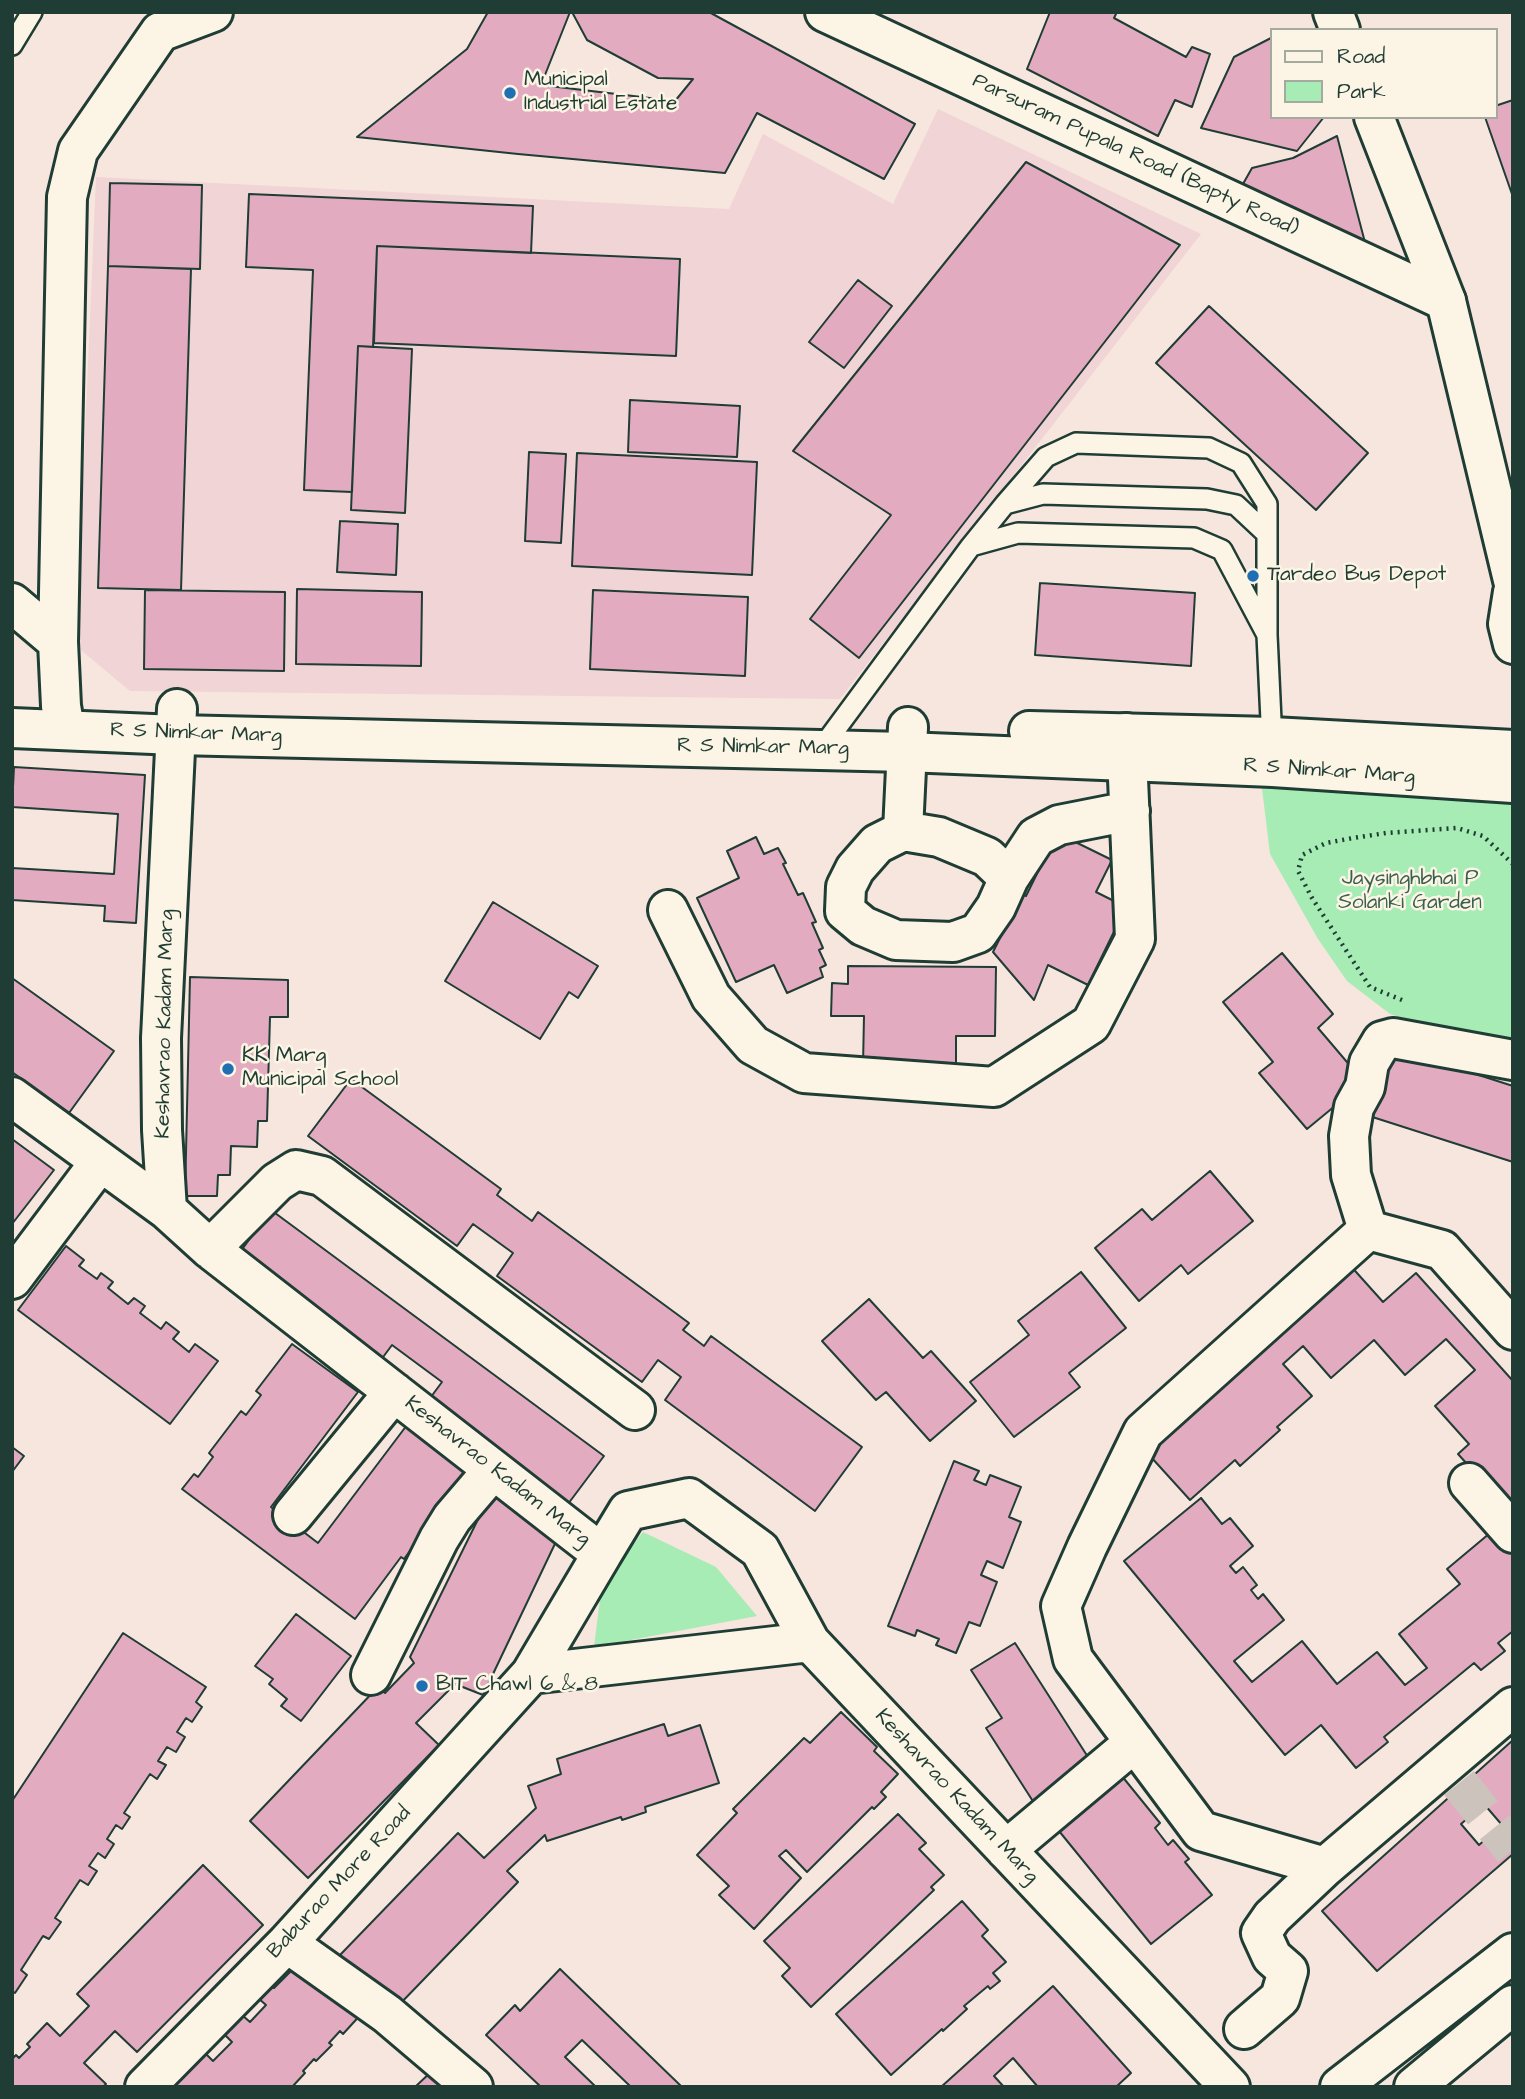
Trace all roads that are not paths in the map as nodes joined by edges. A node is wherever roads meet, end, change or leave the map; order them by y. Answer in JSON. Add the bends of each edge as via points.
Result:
{"nodes":[{"id":1,"x":32,"y":12,"type":"edge"},
{"id":2,"x":213,"y":12,"type":"edge"},
{"id":3,"x":825,"y":12,"type":"edge"},
{"id":4,"x":12,"y":45,"type":"edge"},
{"id":5,"x":1375,"y":119,"type":"edge"},
{"id":6,"x":1446,"y":300,"type":"junction"},
{"id":7,"x":1005,"y":504,"type":"junction"},
{"id":8,"x":1268,"y":534,"type":"junction"},
{"id":9,"x":971,"y":546,"type":"junction"},
{"id":10,"x":1513,"y":580,"type":"edge"},
{"id":11,"x":1513,"y":592,"type":"edge"},
{"id":12,"x":12,"y":603,"type":"edge"},
{"id":13,"x":1267,"y":635,"type":"junction"},
{"id":14,"x":58,"y":642,"type":"junction"},
{"id":15,"x":1513,"y":644,"type":"edge"},
{"id":16,"x":12,"y":705,"type":"edge"},
{"id":17,"x":63,"y":717,"type":"junction"},
{"id":18,"x":177,"y":722,"type":"junction"},
{"id":19,"x":12,"y":727,"type":"edge"},
{"id":20,"x":829,"y":737,"type":"junction"},
{"id":21,"x":907,"y":740,"type":"junction"},
{"id":22,"x":1127,"y":747,"type":"junction"},
{"id":23,"x":1513,"y":750,"type":"edge"},
{"id":24,"x":1273,"y":752,"type":"junction"},
{"id":25,"x":1513,"y":783,"type":"edge"},
{"id":26,"x":1130,"y":811,"type":"junction"},
{"id":27,"x":903,"y":831,"type":"junction"},
{"id":28,"x":1009,"y":878,"type":"junction"},
{"id":29,"x":668,"y":910,"type":"dead end"},
{"id":30,"x":1513,"y":1060,"type":"edge"},
{"id":31,"x":12,"y":1097,"type":"edge"},
{"id":32,"x":100,"y":1161,"type":"junction"},
{"id":33,"x":167,"y":1210,"type":"junction"},
{"id":34,"x":1368,"y":1230,"type":"junction"},
{"id":35,"x":210,"y":1249,"type":"junction"},
{"id":36,"x":12,"y":1279,"type":"edge"},
{"id":37,"x":1513,"y":1330,"type":"edge"},
{"id":38,"x":394,"y":1392,"type":"junction"},
{"id":39,"x":635,"y":1410,"type":"dead end"},
{"id":40,"x":493,"y":1470,"type":"junction"},
{"id":41,"x":1469,"y":1483,"type":"dead end"},
{"id":42,"x":293,"y":1515,"type":"dead end"},
{"id":43,"x":1513,"y":1533,"type":"edge"},
{"id":44,"x":602,"y":1554,"type":"junction"},
{"id":45,"x":810,"y":1643,"type":"junction"},
{"id":46,"x":531,"y":1674,"type":"junction"},
{"id":47,"x":371,"y":1675,"type":"dead end"},
{"id":48,"x":1513,"y":1707,"type":"edge"},
{"id":49,"x":1135,"y":1742,"type":"junction"},
{"id":50,"x":1006,"y":1850,"type":"junction"},
{"id":51,"x":1325,"y":1867,"type":"junction"},
{"id":52,"x":288,"y":1943,"type":"junction"},
{"id":53,"x":1513,"y":1953,"type":"edge"},
{"id":54,"x":1513,"y":2005,"type":"edge"},
{"id":55,"x":1244,"y":2029,"type":"dead end"},
{"id":56,"x":145,"y":2087,"type":"edge"},
{"id":57,"x":473,"y":2087,"type":"edge"},
{"id":58,"x":1230,"y":2087,"type":"edge"},
{"id":59,"x":1340,"y":2087,"type":"edge"},
{"id":60,"x":1413,"y":2087,"type":"edge"}],
"edges":[{"from":1,"to":4,"type":"lane"},
{"from":2,"to":14,"type":"street","via":[[160,32],[78,151],[73,167],[67,197]]},
{"from":3,"to":6,"type":"street","name":"Parsuram Pupala Road (Bapty Road)"},
{"from":5,"to":6,"type":"street"},
{"from":6,"to":10,"type":"street"},
{"from":7,"to":8,"type":"lane","via":[[1043,494],[1207,499],[1237,505]]},
{"from":7,"to":8,"type":"lane","via":[[1046,457],[1076,443],[1209,448],[1241,463],[1268,505]]},
{"from":7,"to":9,"type":"lane"},
{"from":8,"to":13,"type":"lane"},
{"from":9,"to":13,"type":"lane","via":[[1018,533],[1194,538],[1222,550]]},
{"from":9,"to":20,"type":"lane"},
{"from":11,"to":15,"type":"street","via":[[1508,624]]},
{"from":12,"to":14,"type":"street"},
{"from":13,"to":24,"type":"lane"},
{"from":14,"to":17,"type":"street"},
{"from":16,"to":17,"type":"street","name":"R S Nimkar Marg"},
{"from":17,"to":18,"type":"street","name":"R S Nimkar Marg"},
{"from":17,"to":19,"type":"street","name":"R S Nimkar Marg"},
{"from":18,"to":20,"type":"street","name":"R S Nimkar Marg"},
{"from":18,"to":33,"type":"street","name":"Keshavrao Kadam Marg","via":[[161,1038]]},
{"from":20,"to":21,"type":"street","name":"R S Nimkar Marg"},
{"from":21,"to":22,"type":"street","name":"R S Nimkar Marg"},
{"from":21,"to":27,"type":"street"},
{"from":22,"to":24,"type":"street","name":"R S Nimkar Marg"},
{"from":22,"to":26,"type":"street"},
{"from":23,"to":24,"type":"street","name":"R S Nimkar Marg"},
{"from":24,"to":25,"type":"street","name":"R S Nimkar Marg"},
{"from":26,"to":28,"type":"street","via":[[1059,825],[1036,837]]},
{"from":26,"to":29,"type":"street","via":[[1135,939],[1091,1024],[994,1087],[804,1073],[753,1045],[711,997]]},
{"from":27,"to":28,"type":"street","via":[[939,837],[987,857]]},
{"from":27,"to":28,"type":"street","via":[[877,844],[846,887],[845,911],[863,926],[897,940],[953,942],[978,933]]},
{"from":30,"to":34,"type":"street","via":[[1392,1038],[1382,1041],[1369,1063],[1349,1136],[1351,1175]]},
{"from":31,"to":32,"type":"street"},
{"from":32,"to":33,"type":"street"},
{"from":32,"to":36,"type":"street"},
{"from":33,"to":35,"type":"street","name":"Keshavrao Kadam Marg"},
{"from":34,"to":37,"type":"street","via":[[1442,1250]]},
{"from":34,"to":49,"type":"street","via":[[1143,1432],[1087,1547],[1061,1606],[1073,1658]]},
{"from":35,"to":38,"type":"street","name":"Keshavrao Kadam Marg"},
{"from":35,"to":39,"type":"street","via":[[277,1182],[296,1170],[322,1176]]},
{"from":38,"to":40,"type":"street","name":"Keshavrao Kadam Marg"},
{"from":38,"to":42,"type":"street"},
{"from":40,"to":44,"type":"street","name":"Keshavrao Kadam Marg"},
{"from":40,"to":47,"type":"street","via":[[439,1539]]},
{"from":41,"to":43,"type":"street"},
{"from":44,"to":45,"type":"street","name":"Keshavrao Kadam Marg","via":[[628,1511],[689,1498],[760,1550]]},
{"from":44,"to":46,"type":"street","name":"Baburao More Road"},
{"from":45,"to":46,"type":"street"},
{"from":45,"to":50,"type":"street","name":"Keshavrao Kadam Marg"},
{"from":46,"to":52,"type":"street","name":"Baburao More Road"},
{"from":48,"to":51,"type":"street","via":[[1452,1774]]},
{"from":49,"to":50,"type":"street"},
{"from":49,"to":51,"type":"street","via":[[1201,1831]]},
{"from":50,"to":58,"type":"street","name":"Keshavrao Kadam Marg"},
{"from":51,"to":55,"type":"street","via":[[1261,1933],[1272,1957],[1288,1971],[1280,1998]]},
{"from":52,"to":56,"type":"street","name":"Baburao More Road"},
{"from":52,"to":57,"type":"street","via":[[387,2014]]},
{"from":53,"to":59,"type":"street"},
{"from":54,"to":60,"type":"street"}]}
